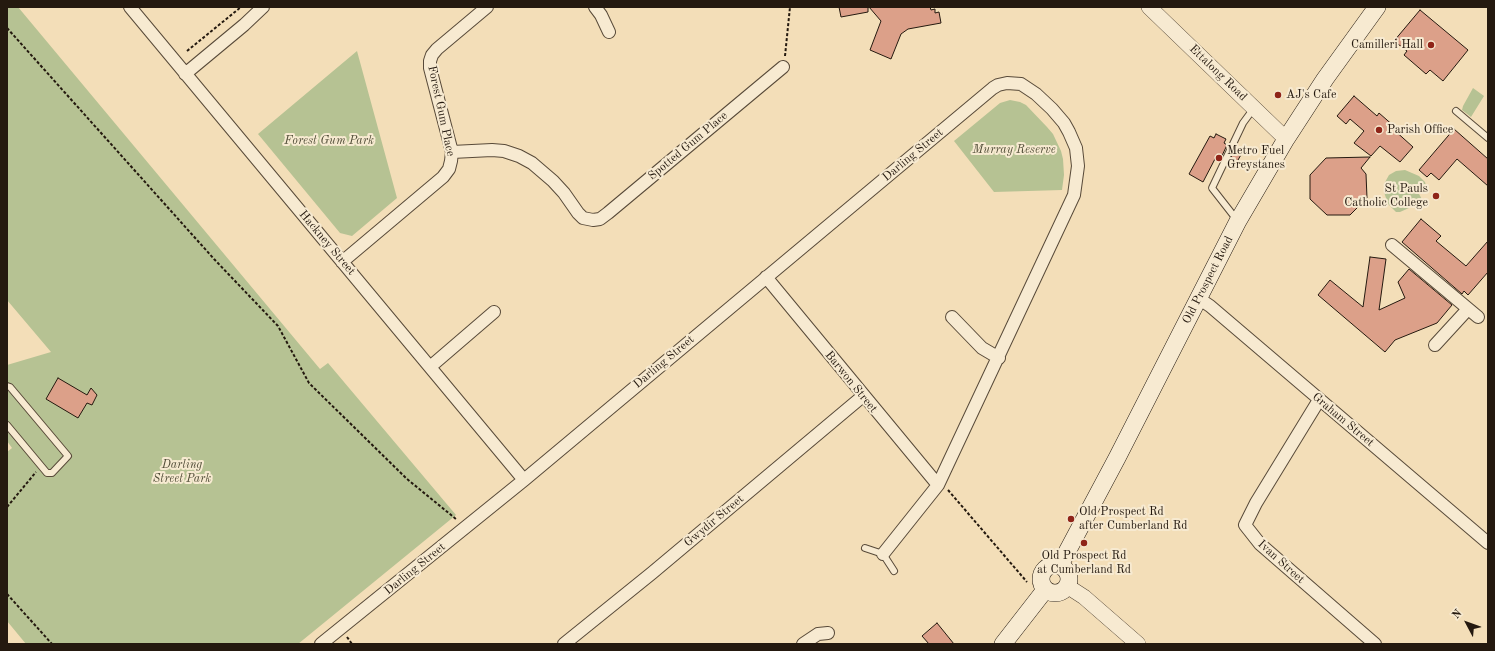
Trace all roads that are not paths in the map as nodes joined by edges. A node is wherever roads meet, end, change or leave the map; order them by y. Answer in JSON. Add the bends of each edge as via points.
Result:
{"nodes":[{"id":1,"x":130,"y":7,"type":"edge"},
{"id":2,"x":263,"y":7,"type":"edge"},
{"id":3,"x":487,"y":7,"type":"edge"},
{"id":4,"x":595,"y":7,"type":"edge"},
{"id":5,"x":1149,"y":7,"type":"edge"},
{"id":6,"x":1377,"y":7,"type":"edge"},
{"id":7,"x":609,"y":32,"type":"dead end"},
{"id":8,"x":784,"y":67,"type":"road end"},
{"id":9,"x":185,"y":74,"type":"junction"},
{"id":10,"x":1254,"y":108,"type":"junction"},
{"id":11,"x":1456,"y":111,"type":"dead end"},
{"id":12,"x":1488,"y":138,"type":"edge"},
{"id":13,"x":1286,"y":139,"type":"junction"},
{"id":14,"x":452,"y":152,"type":"junction"},
{"id":15,"x":1238,"y":221,"type":"junction"},
{"id":16,"x":1392,"y":244,"type":"dead end"},
{"id":17,"x":342,"y":262,"type":"junction"},
{"id":18,"x":766,"y":277,"type":"junction"},
{"id":19,"x":1198,"y":298,"type":"junction"},
{"id":20,"x":1468,"y":309,"type":"junction"},
{"id":21,"x":494,"y":312,"type":"dead end"},
{"id":22,"x":952,"y":317,"type":"dead end"},
{"id":23,"x":1478,"y":317,"type":"dead end"},
{"id":24,"x":1435,"y":345,"type":"dead end"},
{"id":25,"x":999,"y":358,"type":"junction"},
{"id":26,"x":430,"y":366,"type":"junction"},
{"id":27,"x":7,"y":386,"type":"edge"},
{"id":28,"x":863,"y":396,"type":"junction"},
{"id":29,"x":1319,"y":400,"type":"junction"},
{"id":30,"x":7,"y":425,"type":"edge"},
{"id":31,"x":524,"y":480,"type":"junction"},
{"id":32,"x":939,"y":483,"type":"junction"},
{"id":33,"x":1488,"y":543,"type":"edge"},
{"id":34,"x":865,"y":548,"type":"dead end"},
{"id":35,"x":883,"y":554,"type":"junction"},
{"id":36,"x":1060,"y":565,"type":"junction"},
{"id":37,"x":894,"y":571,"type":"dead end"},
{"id":38,"x":1067,"y":586,"type":"junction"},
{"id":39,"x":1045,"y":590,"type":"junction"},
{"id":40,"x":828,"y":633,"type":"dead end"},
{"id":41,"x":321,"y":644,"type":"edge"},
{"id":42,"x":564,"y":644,"type":"edge"},
{"id":43,"x":803,"y":644,"type":"edge"},
{"id":44,"x":1003,"y":644,"type":"edge"},
{"id":45,"x":1138,"y":644,"type":"edge"},
{"id":46,"x":1375,"y":644,"type":"edge"}],
"edges":[{"from":1,"to":9,"type":"street","name":"Hackney Street"},
{"from":2,"to":9,"type":"street"},
{"from":3,"to":14,"type":"street","name":"Forest Gum Place","via":[[437,49],[430,61]]},
{"from":4,"to":7,"type":"street"},
{"from":5,"to":10,"type":"street","name":"Ettalong Road"},
{"from":6,"to":13,"type":"main road","name":"Old Prospect Road"},
{"from":8,"to":14,"type":"street","name":"Spotted Gum Place","via":[[608,213],[590,224],[546,174],[519,156],[492,150]]},
{"from":9,"to":17,"type":"street","name":"Hackney Street"},
{"from":10,"to":13,"type":"street","name":"Ettalong Road"},
{"from":10,"to":15,"type":"lane","via":[[1243,123],[1212,188]]},
{"from":11,"to":12,"type":"lane"},
{"from":13,"to":15,"type":"main road","name":"Old Prospect Road"},
{"from":14,"to":17,"type":"street","name":"Forest Gum Place","via":[[451,165],[443,177]]},
{"from":15,"to":19,"type":"main road","name":"Old Prospect Road"},
{"from":16,"to":20,"type":"street"},
{"from":17,"to":26,"type":"street","name":"Hackney Street"},
{"from":18,"to":25,"type":"street","name":"Darling Street","via":[[993,88],[1008,79],[1028,88],[1064,123],[1076,148],[1078,170],[1070,205]]},
{"from":18,"to":28,"type":"street","name":"Barwon Street"},
{"from":18,"to":31,"type":"street","name":"Darling Street"},
{"from":19,"to":29,"type":"street","name":"Graham Street"},
{"from":19,"to":36,"type":"main road","name":"Old Prospect Road"},
{"from":20,"to":23,"type":"street"},
{"from":20,"to":24,"type":"street"},
{"from":21,"to":26,"type":"street"},
{"from":22,"to":25,"type":"street","via":[[982,348]]},
{"from":25,"to":32,"type":"street","name":"Darling Street"},
{"from":26,"to":31,"type":"street","name":"Hackney Street"},
{"from":27,"to":30,"type":"lane","via":[[68,456],[52,473],[47,473]]},
{"from":28,"to":32,"type":"street","name":"Barwon Street"},
{"from":28,"to":42,"type":"street","name":"Gwydir Street"},
{"from":29,"to":33,"type":"street","name":"Graham Street"},
{"from":29,"to":46,"type":"street","name":"Ivan Street","via":[[1245,525],[1260,544]]},
{"from":31,"to":41,"type":"street","name":"Darling Street"},
{"from":32,"to":35,"type":"street","name":"Darling Street"},
{"from":34,"to":35,"type":"lane"},
{"from":35,"to":37,"type":"lane"},
{"from":36,"to":38,"type":"main road","via":[[1068,572]]},
{"from":36,"to":39,"type":"main road","via":[[1050,565],[1043,571],[1040,581]]},
{"from":38,"to":39,"type":"main road","via":[[1060,592]]},
{"from":38,"to":45,"type":"street","via":[[1084,597]]},
{"from":39,"to":44,"type":"main road"},
{"from":40,"to":43,"type":"street","via":[[818,634]]}]}
